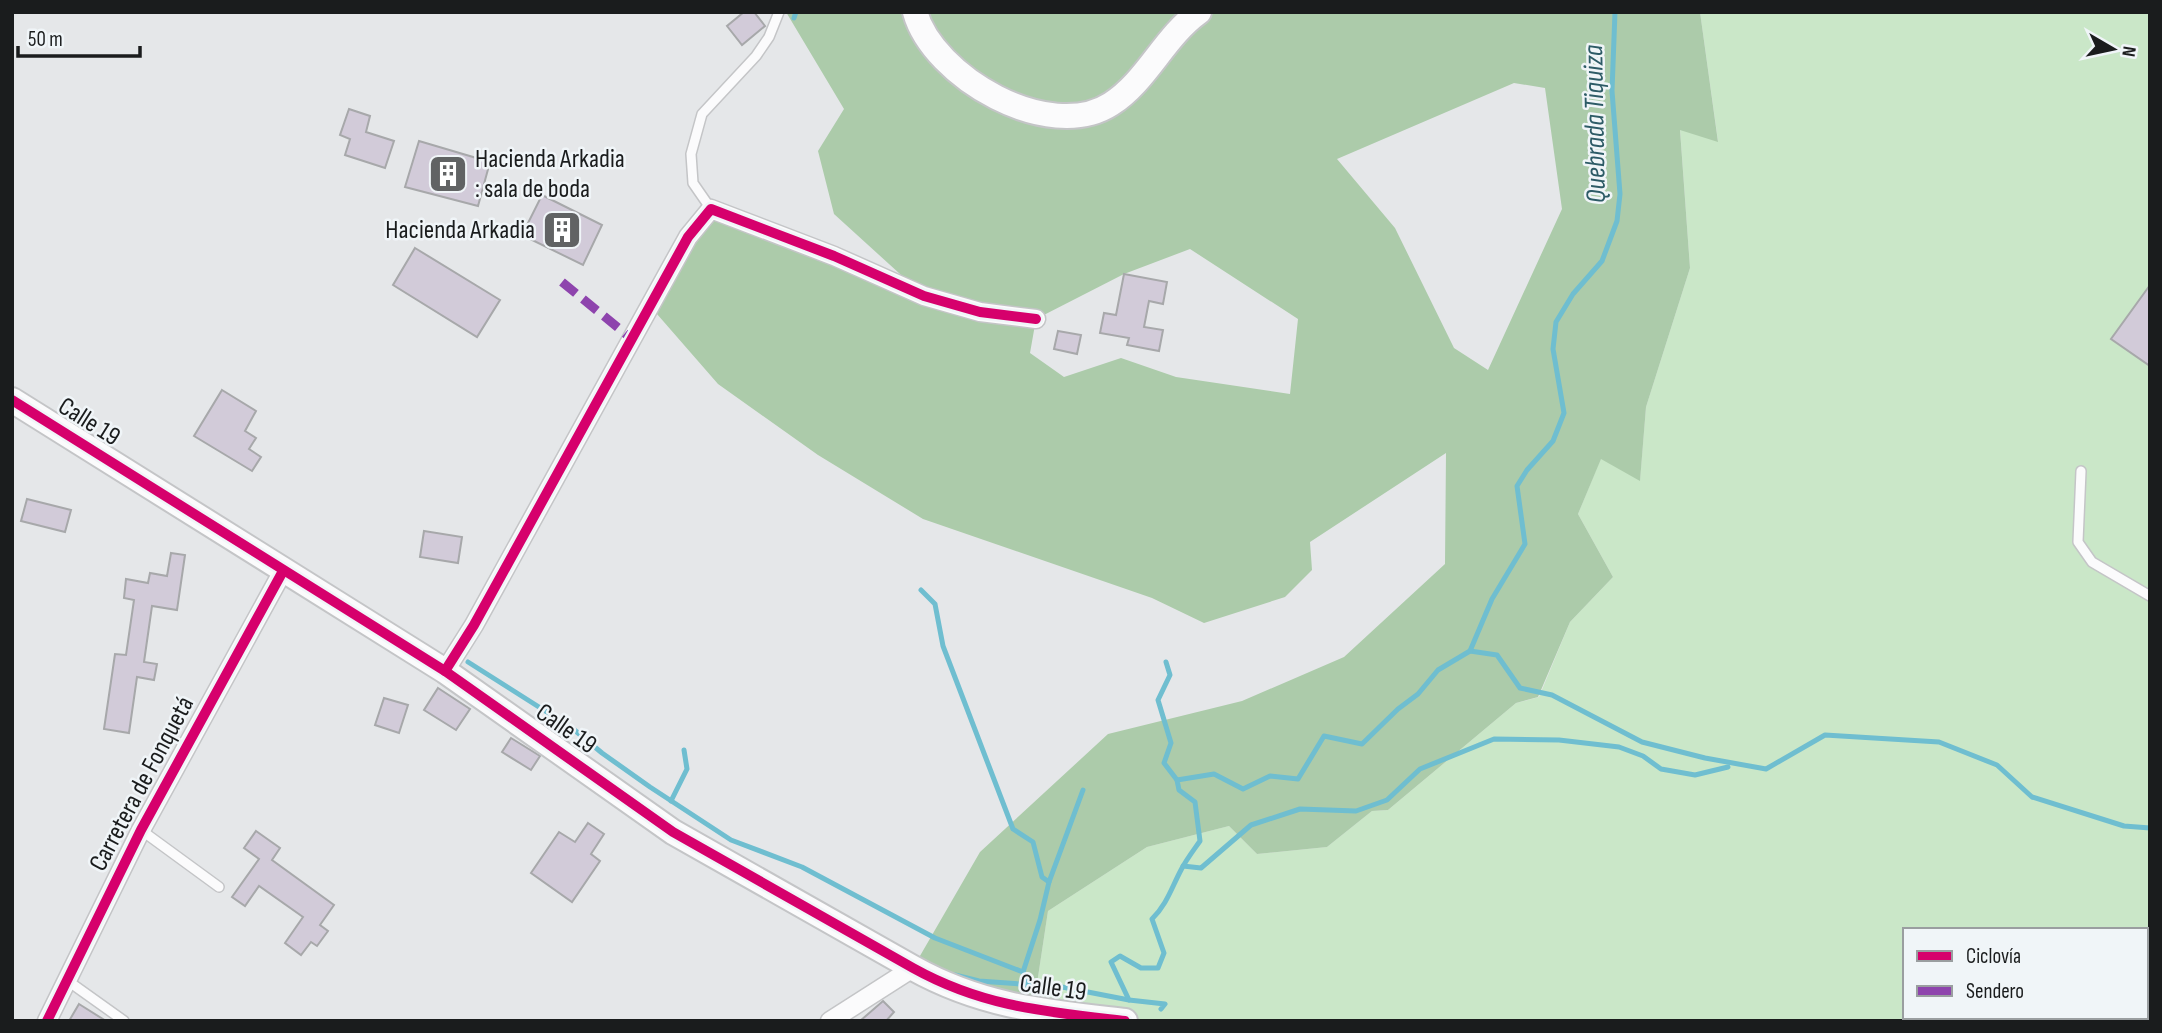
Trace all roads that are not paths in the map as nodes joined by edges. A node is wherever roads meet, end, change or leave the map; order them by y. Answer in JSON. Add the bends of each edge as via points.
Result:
{"nodes":[{"id":1,"x":779,"y":12,"type":"edge"},
{"id":2,"x":915,"y":12,"type":"edge"},
{"id":3,"x":1199,"y":12,"type":"edge"},
{"id":4,"x":710,"y":209,"type":"junction"},
{"id":5,"x":1036,"y":319,"type":"dead end"},
{"id":6,"x":12,"y":400,"type":"edge"},
{"id":7,"x":2081,"y":471,"type":"dead end"},
{"id":8,"x":283,"y":571,"type":"junction"},
{"id":9,"x":2150,"y":596,"type":"edge"},
{"id":10,"x":446,"y":671,"type":"junction"},
{"id":11,"x":141,"y":830,"type":"junction"},
{"id":12,"x":219,"y":887,"type":"dead end"},
{"id":13,"x":913,"y":968,"type":"junction"},
{"id":14,"x":68,"y":981,"type":"junction"},
{"id":15,"x":47,"y":1021,"type":"edge"},
{"id":16,"x":124,"y":1021,"type":"edge"},
{"id":17,"x":830,"y":1021,"type":"edge"},
{"id":18,"x":1125,"y":1021,"type":"edge"}],
"edges":[{"from":1,"to":4,"type":"lane","via":[[756,56],[702,114],[691,154],[693,183]]},
{"from":2,"to":3,"type":"street","via":[[918,24],[963,76],[996,98],[1039,113],[1068,117],[1110,105],[1130,89],[1183,24]]},
{"from":4,"to":5,"type":"street","via":[[924,296],[980,312]]},
{"from":4,"to":10,"type":"street","via":[[688,237]]},
{"from":6,"to":8,"type":"street","name":"Calle 19"},
{"from":7,"to":9,"type":"lane","via":[[2078,542],[2092,562]]},
{"from":8,"to":10,"type":"street","name":"Calle 19"},
{"from":8,"to":11,"type":"street","name":"Carretera de Fonquetá"},
{"from":10,"to":13,"type":"street","name":"Calle 19","via":[[674,832]]},
{"from":11,"to":12,"type":"lane"},
{"from":11,"to":14,"type":"street","name":"Carretera de Fonquetá"},
{"from":13,"to":17,"type":"street"},
{"from":13,"to":18,"type":"street","name":"Calle 19","via":[[941,984],[995,1002]]},
{"from":14,"to":15,"type":"street","name":"Carretera de Fonquetá"},
{"from":14,"to":16,"type":"lane"}]}
